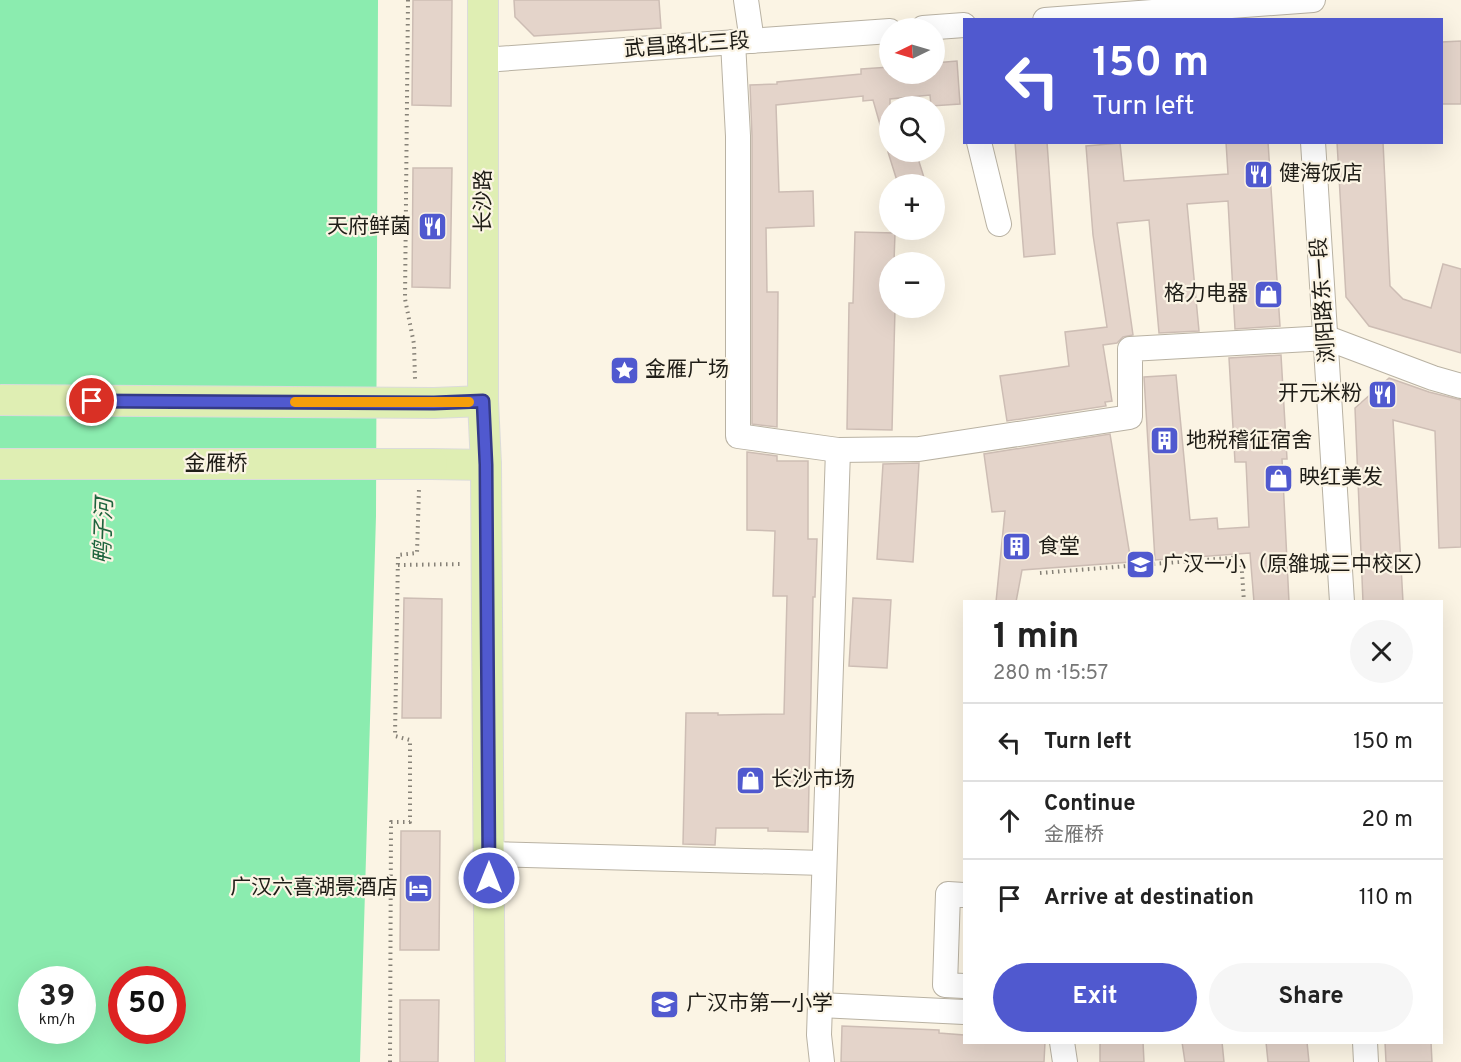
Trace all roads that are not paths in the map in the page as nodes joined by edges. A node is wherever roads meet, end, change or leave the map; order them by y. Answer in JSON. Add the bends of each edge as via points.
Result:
{"nodes":[{"id":1,"x":483,"y":0,"type":"edge"},
{"id":2,"x":746,"y":0,"type":"edge"},
{"id":3,"x":1303,"y":0,"type":"edge"},
{"id":4,"x":1313,"y":0,"type":"edge"},
{"id":5,"x":1071,"y":18,"type":"edge"},
{"id":6,"x":1305,"y":18,"type":"edge"},
{"id":7,"x":963,"y":26,"type":"edge"},
{"id":8,"x":945,"y":27,"type":"edge"},
{"id":9,"x":879,"y":32,"type":"edge"},
{"id":10,"x":743,"y":41,"type":"junction"},
{"id":11,"x":484,"y":60,"type":"junction"},
{"id":12,"x":979,"y":144,"type":"edge"},
{"id":13,"x":1313,"y":144,"type":"edge"},
{"id":14,"x":999,"y":224,"type":"dead end"},
{"id":15,"x":1327,"y":338,"type":"junction"},
{"id":16,"x":1461,"y":386,"type":"edge"},
{"id":17,"x":0,"y":400,"type":"edge"},
{"id":18,"x":483,"y":401,"type":"junction"},
{"id":19,"x":838,"y":450,"type":"junction"},
{"id":20,"x":0,"y":464,"type":"edge"},
{"id":21,"x":486,"y":465,"type":"junction"},
{"id":22,"x":1342,"y":600,"type":"edge"},
{"id":23,"x":489,"y":854,"type":"junction"},
{"id":24,"x":824,"y":863,"type":"junction"},
{"id":25,"x":963,"y":895,"type":"edge"},
{"id":26,"x":963,"y":986,"type":"edge"},
{"id":27,"x":820,"y":1005,"type":"junction"},
{"id":28,"x":963,"y":1012,"type":"edge"},
{"id":29,"x":1062,"y":1044,"type":"edge"},
{"id":30,"x":1365,"y":1044,"type":"edge"},
{"id":31,"x":490,"y":1062,"type":"edge"},
{"id":32,"x":822,"y":1062,"type":"edge"},
{"id":33,"x":1065,"y":1062,"type":"edge"},
{"id":34,"x":1366,"y":1062,"type":"edge"}],
"edges":[{"from":1,"to":11,"type":"main road","name":"长沙路"},
{"from":2,"to":10,"type":"street"},
{"from":3,"to":4,"type":"street"},
{"from":3,"to":5,"type":"street"},
{"from":3,"to":6,"type":"street"},
{"from":7,"to":8,"type":"street"},
{"from":9,"to":10,"type":"street","name":"武昌路北三段"},
{"from":10,"to":11,"type":"street","name":"武昌路北三段"},
{"from":10,"to":19,"type":"street","via":[[738,136],[738,436]]},
{"from":11,"to":18,"type":"main road","name":"长沙路"},
{"from":12,"to":14,"type":"street"},
{"from":13,"to":15,"type":"street","name":"浏阳路东一段"},
{"from":15,"to":16,"type":"street"},
{"from":15,"to":19,"type":"street","via":[[1130,349],[1130,417],[919,449]]},
{"from":15,"to":22,"type":"street","name":"浏阳路东一段"},
{"from":17,"to":18,"type":"main road","bridge":true,"via":[[425,396]]},
{"from":18,"to":21,"type":"main road","name":"长沙路"},
{"from":19,"to":24,"type":"street"},
{"from":20,"to":21,"type":"main road","name":"金雁桥","bridge":true,"via":[[425,472]]},
{"from":21,"to":23,"type":"main road","name":"长沙路"},
{"from":23,"to":24,"type":"street"},
{"from":23,"to":31,"type":"main road","name":"长沙路"},
{"from":24,"to":27,"type":"street"},
{"from":25,"to":26,"type":"street","via":[[948,894],[945,985]]},
{"from":27,"to":28,"type":"street"},
{"from":27,"to":32,"type":"street"},
{"from":29,"to":33,"type":"street"},
{"from":30,"to":34,"type":"street"}]}
